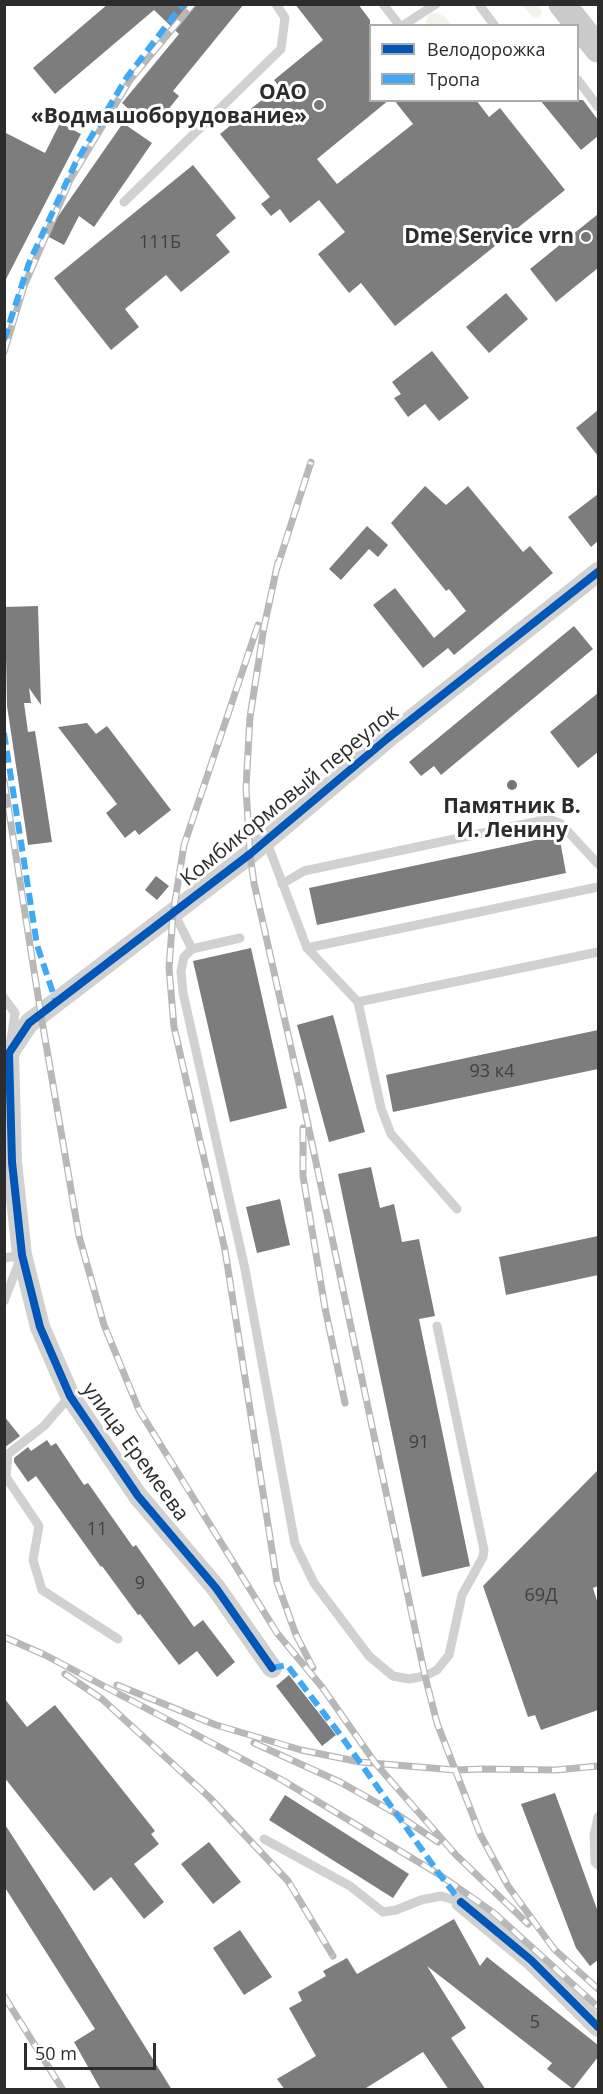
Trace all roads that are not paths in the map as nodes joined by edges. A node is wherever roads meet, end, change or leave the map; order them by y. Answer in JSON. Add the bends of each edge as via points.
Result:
{"nodes":[{"id":1,"x":276,"y":4,"type":"edge"},
{"id":2,"x":383,"y":4,"type":"edge"},
{"id":3,"x":436,"y":4,"type":"edge"},
{"id":4,"x":481,"y":4,"type":"edge"},
{"id":5,"x":562,"y":4,"type":"edge"},
{"id":6,"x":399,"y":24,"type":"edge"},
{"id":7,"x":404,"y":24,"type":"edge"},
{"id":8,"x":494,"y":24,"type":"edge"},
{"id":9,"x":576,"y":24,"type":"edge"},
{"id":10,"x":579,"y":29,"type":"edge"},
{"id":11,"x":590,"y":45,"type":"edge"},
{"id":12,"x":579,"y":81,"type":"edge"},
{"id":13,"x":598,"y":107,"type":"edge"},
{"id":14,"x":124,"y":202,"type":"dead end"},
{"id":15,"x":598,"y":572,"type":"edge"},
{"id":16,"x":266,"y":840,"type":"junction"},
{"id":17,"x":598,"y":864,"type":"edge"},
{"id":18,"x":282,"y":884,"type":"junction"},
{"id":19,"x":598,"y":887,"type":"edge"},
{"id":20,"x":174,"y":913,"type":"junction"},
{"id":21,"x":240,"y":938,"type":"dead end"},
{"id":22,"x":307,"y":948,"type":"junction"},
{"id":23,"x":192,"y":949,"type":"junction"},
{"id":24,"x":598,"y":952,"type":"edge"},
{"id":25,"x":4,"y":998,"type":"edge"},
{"id":26,"x":358,"y":1002,"type":"junction"},
{"id":27,"x":7,"y":1054,"type":"edge"},
{"id":28,"x":457,"y":1209,"type":"dead end"},
{"id":29,"x":13,"y":1256,"type":"edge"},
{"id":30,"x":4,"y":1301,"type":"edge"},
{"id":31,"x":437,"y":1326,"type":"dead end"},
{"id":32,"x":70,"y":1396,"type":"junction"},
{"id":33,"x":118,"y":1639,"type":"dead end"},
{"id":34,"x":272,"y":1668,"type":"dead end"},
{"id":35,"x":598,"y":1817,"type":"edge"},
{"id":36,"x":264,"y":1839,"type":"dead end"},
{"id":37,"x":598,"y":1865,"type":"edge"},
{"id":38,"x":461,"y":1902,"type":"joint"},
{"id":39,"x":598,"y":2027,"type":"edge"}],
"edges":[{"from":1,"to":14,"type":"lane","via":[[285,18],[281,49]]},
{"from":2,"to":6,"type":"lane"},
{"from":3,"to":7,"type":"lane"},
{"from":4,"to":8,"type":"lane"},
{"from":5,"to":9,"type":"main road"},
{"from":10,"to":11,"type":"main road"},
{"from":12,"to":13,"type":"lane"},
{"from":15,"to":16,"type":"street","name":"Комбикормовый переулок"},
{"from":16,"to":18,"type":"lane"},
{"from":16,"to":20,"type":"street","name":"Комбикормовый переулок"},
{"from":17,"to":18,"type":"lane","via":[[560,823],[551,820],[303,871]]},
{"from":18,"to":22,"type":"lane"},
{"from":19,"to":22,"type":"lane"},
{"from":20,"to":23,"type":"lane"},
{"from":20,"to":27,"type":"street","name":"Комбикормовый переулок","via":[[29,1023]]},
{"from":21,"to":23,"type":"lane"},
{"from":22,"to":26,"type":"lane"},
{"from":23,"to":31,"type":"lane","via":[[184,957],[181,971],[183,993],[245,1269],[295,1544],[314,1583],[369,1656],[393,1676],[410,1678],[437,1670],[449,1655],[462,1595],[484,1550]]},
{"from":24,"to":26,"type":"lane"},
{"from":25,"to":27,"type":"lane","via":[[15,1014]]},
{"from":26,"to":28,"type":"lane","via":[[381,1108],[391,1134]]},
{"from":27,"to":29,"type":"street","name":"улица Еремеева"},
{"from":29,"to":30,"type":"lane"},
{"from":29,"to":32,"type":"street","name":"улица Еремеева"},
{"from":32,"to":33,"type":"lane","via":[[44,1426],[8,1454],[6,1477],[39,1526],[33,1560],[42,1590]]},
{"from":32,"to":34,"type":"street","name":"улица Еремеева","via":[[138,1496],[216,1588]]},
{"from":35,"to":37,"type":"lane","via":[[594,1835]]},
{"from":36,"to":38,"type":"lane","via":[[350,1886],[383,1911],[441,1896]]},
{"from":38,"to":39,"type":"street","via":[[531,1960]]}]}
